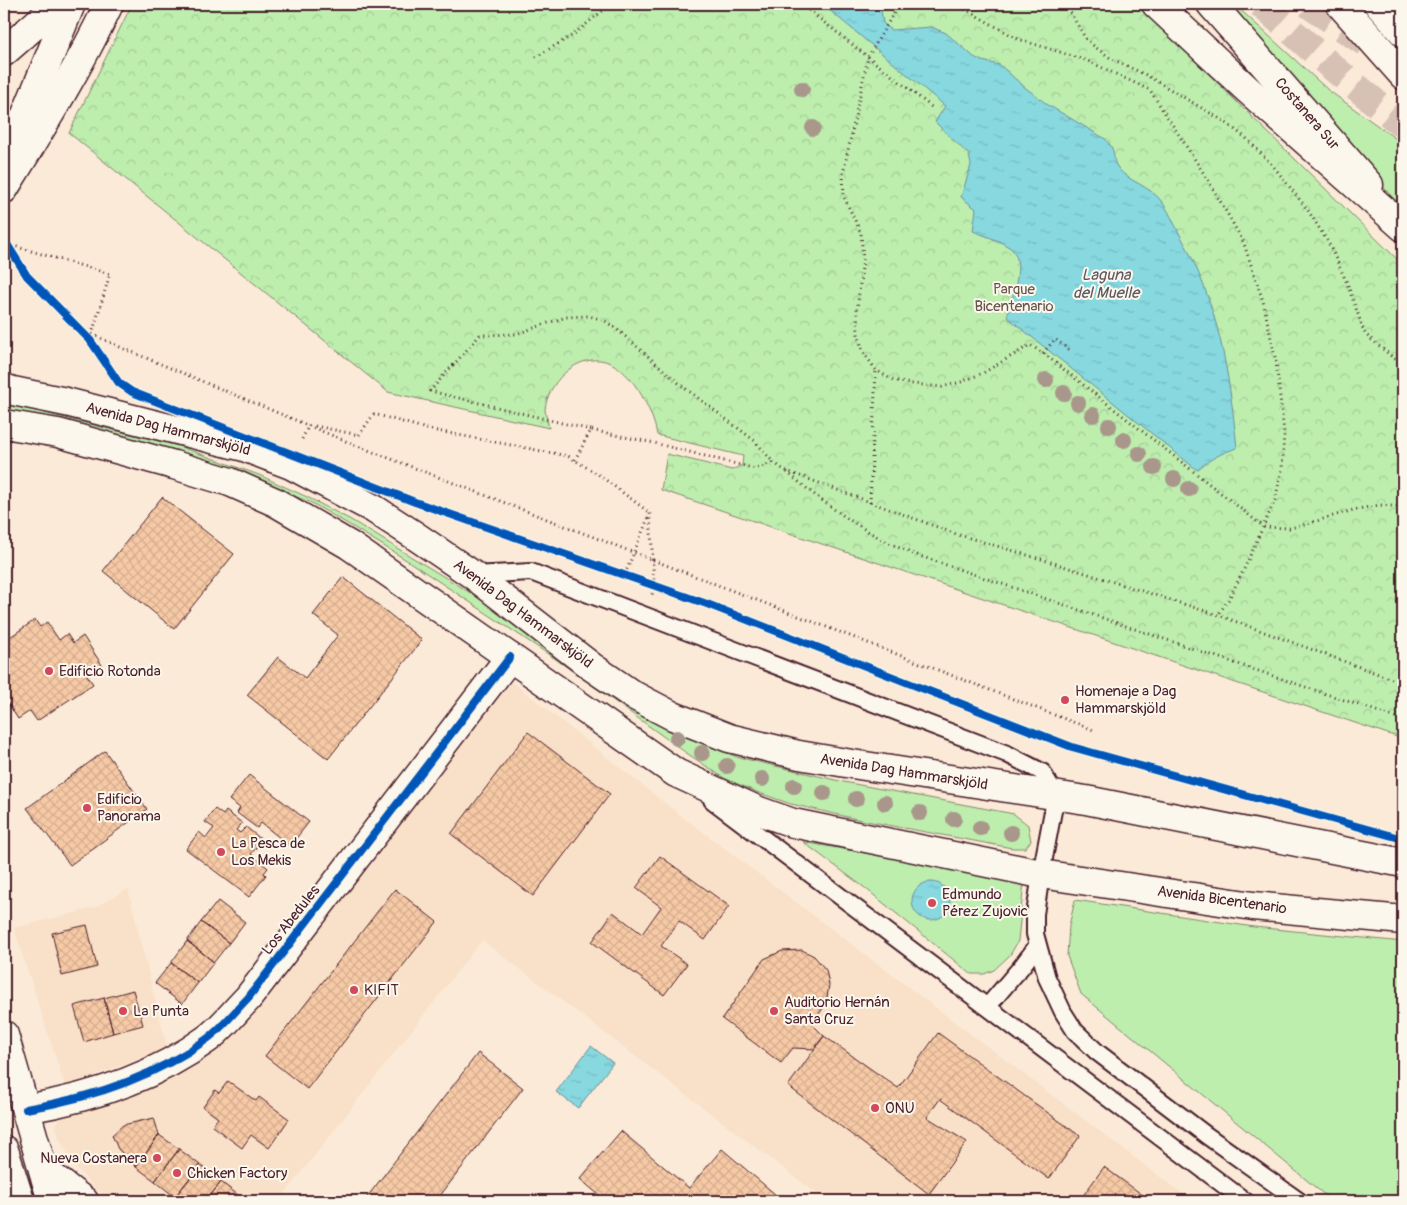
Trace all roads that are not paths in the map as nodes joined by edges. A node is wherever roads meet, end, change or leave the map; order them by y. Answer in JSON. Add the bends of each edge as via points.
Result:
{"nodes":[{"id":1,"x":59,"y":4,"type":"edge"},
{"id":2,"x":71,"y":4,"type":"edge"},
{"id":3,"x":109,"y":4,"type":"edge"},
{"id":4,"x":1156,"y":4,"type":"edge"},
{"id":5,"x":1211,"y":4,"type":"edge"},
{"id":6,"x":1340,"y":4,"type":"edge"},
{"id":7,"x":1378,"y":4,"type":"edge"},
{"id":8,"x":1403,"y":32,"type":"edge"},
{"id":9,"x":4,"y":52,"type":"edge"},
{"id":10,"x":1403,"y":75,"type":"edge"},
{"id":11,"x":28,"y":134,"type":"junction"},
{"id":12,"x":4,"y":168,"type":"edge"},
{"id":13,"x":4,"y":189,"type":"edge"},
{"id":14,"x":1403,"y":226,"type":"edge"},
{"id":15,"x":4,"y":388,"type":"edge"},
{"id":16,"x":4,"y":424,"type":"edge"},
{"id":17,"x":474,"y":575,"type":"junction"},
{"id":18,"x":510,"y":656,"type":"junction"},
{"id":19,"x":676,"y":773,"type":"junction"},
{"id":20,"x":1056,"y":795,"type":"junction"},
{"id":21,"x":1403,"y":863,"type":"edge"},
{"id":22,"x":1041,"y":874,"type":"junction"},
{"id":23,"x":1403,"y":920,"type":"edge"},
{"id":24,"x":1037,"y":946,"type":"junction"},
{"id":25,"x":988,"y":1006,"type":"junction"},
{"id":26,"x":4,"y":1035,"type":"edge"},
{"id":27,"x":26,"y":1109,"type":"junction"},
{"id":28,"x":4,"y":1150,"type":"edge"},
{"id":29,"x":44,"y":1171,"type":"junction"},
{"id":30,"x":17,"y":1189,"type":"edge"},
{"id":31,"x":26,"y":1201,"type":"edge"},
{"id":32,"x":52,"y":1201,"type":"edge"},
{"id":33,"x":84,"y":1201,"type":"edge"},
{"id":34,"x":1245,"y":1201,"type":"edge"},
{"id":35,"x":1299,"y":1201,"type":"edge"}],
"edges":[{"from":1,"to":9,"type":"main road"},
{"from":2,"to":11,"type":"main road"},
{"from":3,"to":11,"type":"main road","via":[[100,24]]},
{"from":4,"to":14,"type":"main road"},
{"from":5,"to":14,"type":"main road","name":"Costanera Sur"},
{"from":6,"to":10,"type":"main road"},
{"from":7,"to":8,"type":"main road"},
{"from":11,"to":12,"type":"main road"},
{"from":11,"to":13,"type":"main road"},
{"from":15,"to":17,"type":"main road","name":"Avenida Dag Hammarskjöld","via":[[244,447],[291,465],[374,509]]},
{"from":16,"to":18,"type":"main road","via":[[58,433],[174,465],[230,482],[275,502],[348,545]]},
{"from":17,"to":20,"type":"lane","via":[[532,572],[1007,754],[1042,772]]},
{"from":17,"to":20,"type":"main road","name":"Avenida Dag Hammarskjöld","via":[[633,695],[673,716],[730,738],[808,756]]},
{"from":18,"to":19,"type":"main road"},
{"from":18,"to":27,"type":"main road","name":"Los Abedules","via":[[248,998],[208,1038],[165,1065],[117,1087]]},
{"from":19,"to":22,"type":"main road","via":[[793,824]]},
{"from":19,"to":25,"type":"lane"},
{"from":20,"to":21,"type":"main road"},
{"from":20,"to":22,"type":"lane"},
{"from":22,"to":23,"type":"main road","name":"Avenida Bicentenario","via":[[1253,906]]},
{"from":22,"to":24,"type":"lane","via":[[1035,914]]},
{"from":24,"to":25,"type":"lane"},
{"from":24,"to":35,"type":"lane","via":[[1047,978],[1075,1031],[1097,1052],[1206,1135]]},
{"from":25,"to":34,"type":"lane"},
{"from":26,"to":27,"type":"main road"},
{"from":27,"to":29,"type":"main road"},
{"from":28,"to":30,"type":"main road"},
{"from":29,"to":32,"type":"main road"},
{"from":29,"to":33,"type":"main road"},
{"from":30,"to":31,"type":"main road"}]}
